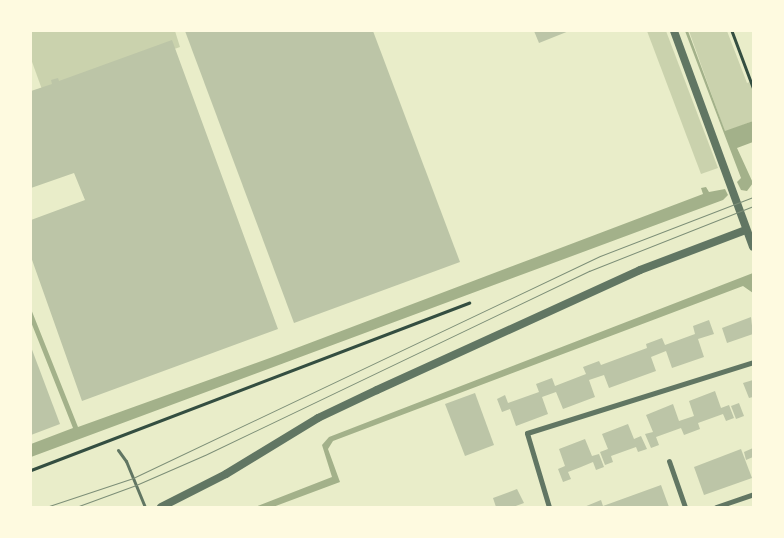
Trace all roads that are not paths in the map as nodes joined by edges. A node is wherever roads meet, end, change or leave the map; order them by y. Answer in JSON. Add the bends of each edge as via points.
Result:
{"nodes":[{"id":1,"x":674,"y":31,"type":"edge"},
{"id":2,"x":746,"y":230,"type":"junction"},
{"id":3,"x":753,"y":247,"type":"edge"},
{"id":4,"x":753,"y":362,"type":"edge"},
{"id":5,"x":118,"y":450,"type":"dead end"},
{"id":6,"x":669,"y":462,"type":"dead end"},
{"id":7,"x":753,"y":494,"type":"edge"},
{"id":8,"x":145,"y":507,"type":"edge"},
{"id":9,"x":161,"y":507,"type":"edge"},
{"id":10,"x":549,"y":507,"type":"edge"},
{"id":11,"x":685,"y":507,"type":"edge"},
{"id":12,"x":716,"y":507,"type":"edge"}],
"edges":[{"from":1,"to":2,"type":"street"},
{"from":2,"to":3,"type":"street"},
{"from":2,"to":9,"type":"street","via":[[640,270],[377,390],[318,418],[226,474]]},
{"from":4,"to":10,"type":"street","via":[[527,433]]},
{"from":5,"to":8,"type":"lane","via":[[126,461]]},
{"from":6,"to":11,"type":"street"},
{"from":7,"to":12,"type":"street"}]}
